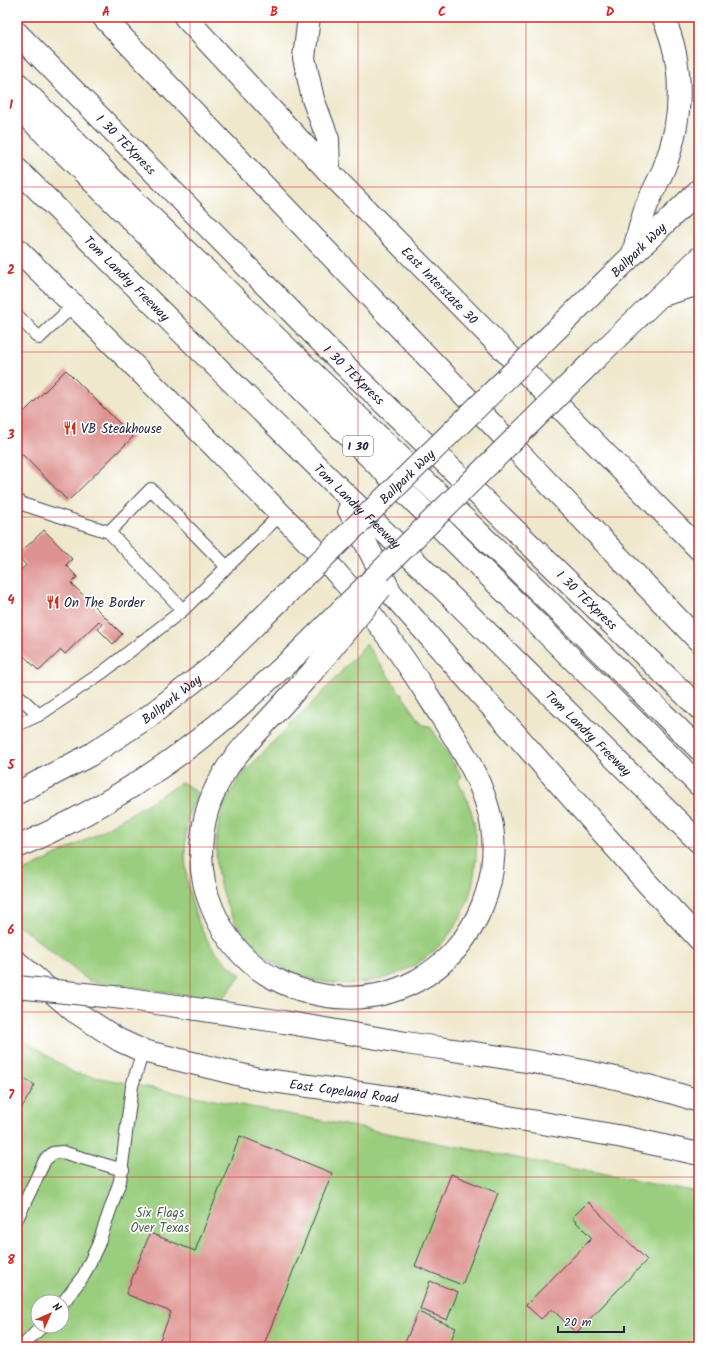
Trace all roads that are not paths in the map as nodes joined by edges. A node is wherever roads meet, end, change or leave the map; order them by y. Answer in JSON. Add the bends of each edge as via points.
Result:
{"nodes":[{"id":1,"x":104,"y":17,"type":"edge"},
{"id":2,"x":185,"y":17,"type":"edge"},
{"id":3,"x":308,"y":17,"type":"edge"},
{"id":4,"x":663,"y":17,"type":"edge"},
{"id":5,"x":17,"y":33,"type":"edge"},
{"id":6,"x":17,"y":84,"type":"edge"},
{"id":7,"x":17,"y":106,"type":"edge"},
{"id":8,"x":17,"y":169,"type":"edge"},
{"id":9,"x":329,"y":172,"type":"junction"},
{"id":10,"x":699,"y":190,"type":"edge"},
{"id":11,"x":17,"y":249,"type":"edge"},
{"id":12,"x":633,"y":254,"type":"junction"},
{"id":13,"x":699,"y":258,"type":"edge"},
{"id":14,"x":699,"y":284,"type":"edge"},
{"id":15,"x":661,"y":296,"type":"junction"},
{"id":16,"x":74,"y":305,"type":"junction"},
{"id":17,"x":17,"y":315,"type":"edge"},
{"id":18,"x":338,"y":487,"type":"junction"},
{"id":19,"x":455,"y":498,"type":"junction"},
{"id":20,"x":20,"y":506,"type":"edge"},
{"id":21,"x":280,"y":515,"type":"junction"},
{"id":22,"x":109,"y":532,"type":"junction"},
{"id":23,"x":699,"y":549,"type":"edge"},
{"id":24,"x":228,"y":567,"type":"junction"},
{"id":25,"x":655,"y":596,"type":"junction"},
{"id":26,"x":183,"y":610,"type":"junction"},
{"id":27,"x":699,"y":618,"type":"edge"},
{"id":28,"x":699,"y":641,"type":"edge"},
{"id":29,"x":17,"y":694,"type":"edge"},
{"id":30,"x":699,"y":708,"type":"edge"},
{"id":31,"x":39,"y":715,"type":"junction"},
{"id":32,"x":17,"y":724,"type":"edge"},
{"id":33,"x":699,"y":749,"type":"edge"},
{"id":34,"x":699,"y":785,"type":"edge"},
{"id":35,"x":17,"y":793,"type":"edge"},
{"id":36,"x":695,"y":838,"type":"edge"},
{"id":37,"x":17,"y":847,"type":"edge"},
{"id":38,"x":699,"y":939,"type":"edge"},
{"id":39,"x":17,"y":962,"type":"edge"},
{"id":40,"x":17,"y":987,"type":"edge"},
{"id":41,"x":143,"y":1051,"type":"junction"},
{"id":42,"x":699,"y":1101,"type":"edge"},
{"id":43,"x":699,"y":1154,"type":"edge"},
{"id":44,"x":123,"y":1170,"type":"junction"},
{"id":45,"x":17,"y":1219,"type":"edge"},
{"id":46,"x":70,"y":1294,"type":"edge"},
{"id":47,"x":34,"y":1334,"type":"edge"},
{"id":48,"x":22,"y":1347,"type":"edge"}],
"edges":[{"from":1,"to":25,"type":"main road"},
{"from":2,"to":9,"type":"main road","name":"East Interstate 30"},
{"from":3,"to":9,"type":"main road","via":[[304,58],[313,99],[328,139]]},
{"from":4,"to":12,"type":"main road","via":[[679,84],[679,111],[664,168],[646,206]]},
{"from":5,"to":30,"type":"main road","name":"I 30 TEXpress","via":[[336,357]]},
{"from":6,"to":33,"type":"main road","via":[[131,198],[504,557]]},
{"from":7,"to":34,"type":"main road","number":"I 30"},
{"from":8,"to":18,"type":"main road","name":"Tom Landry Freeway"},
{"from":9,"to":23,"type":"main road","name":"East Interstate 30"},
{"from":10,"to":12,"type":"main road","name":"Ballpark Way"},
{"from":11,"to":16,"type":"main road"},
{"from":12,"to":35,"type":"main road","name":"Ballpark Way","bridge":true,"via":[[212,667],[148,717],[90,756]]},
{"from":13,"to":15,"type":"main road"},
{"from":14,"to":15,"type":"main road"},
{"from":15,"to":19,"type":"main road","bridge":true},
{"from":16,"to":17,"type":"lane","via":[[39,338]]},
{"from":16,"to":21,"type":"main road"},
{"from":18,"to":36,"type":"main road","name":"Tom Landry Freeway"},
{"from":18,"to":38,"type":"main road","via":[[391,592]]},
{"from":19,"to":21,"type":"main road","bridge":true,"via":[[313,671],[239,752],[221,777],[203,827],[201,863],[208,900],[226,935],[239,952],[270,977],[287,986],[321,996],[375,996],[389,993],[420,979],[446,959],[468,933],[489,889],[493,859],[492,824],[470,762],[418,681],[356,595]]},
{"from":19,"to":37,"type":"main road","bridge":true,"via":[[297,654],[217,725],[124,791]]},
{"from":20,"to":22,"type":"lane"},
{"from":21,"to":24,"type":"lane"},
{"from":22,"to":24,"type":"lane","via":[[152,489]]},
{"from":22,"to":26,"type":"lane"},
{"from":24,"to":26,"type":"lane"},
{"from":25,"to":27,"type":"main road"},
{"from":25,"to":28,"type":"main road"},
{"from":26,"to":31,"type":"lane","via":[[103,672]]},
{"from":29,"to":31,"type":"lane"},
{"from":31,"to":32,"type":"lane"},
{"from":39,"to":41,"type":"main road","name":"East Copeland Road","via":[[74,1011],[119,1040]]},
{"from":40,"to":42,"type":"main road","bridge":true,"via":[[130,999],[573,1068],[658,1087]]},
{"from":41,"to":43,"type":"main road","name":"East Copeland Road","via":[[258,1079],[411,1100],[623,1137]]},
{"from":41,"to":44,"type":"lane","via":[[132,1086]]},
{"from":44,"to":45,"type":"lane","via":[[62,1152],[53,1153],[45,1160]]},
{"from":44,"to":46,"type":"lane","via":[[98,1245],[84,1275]]},
{"from":47,"to":48,"type":"lane"}]}
